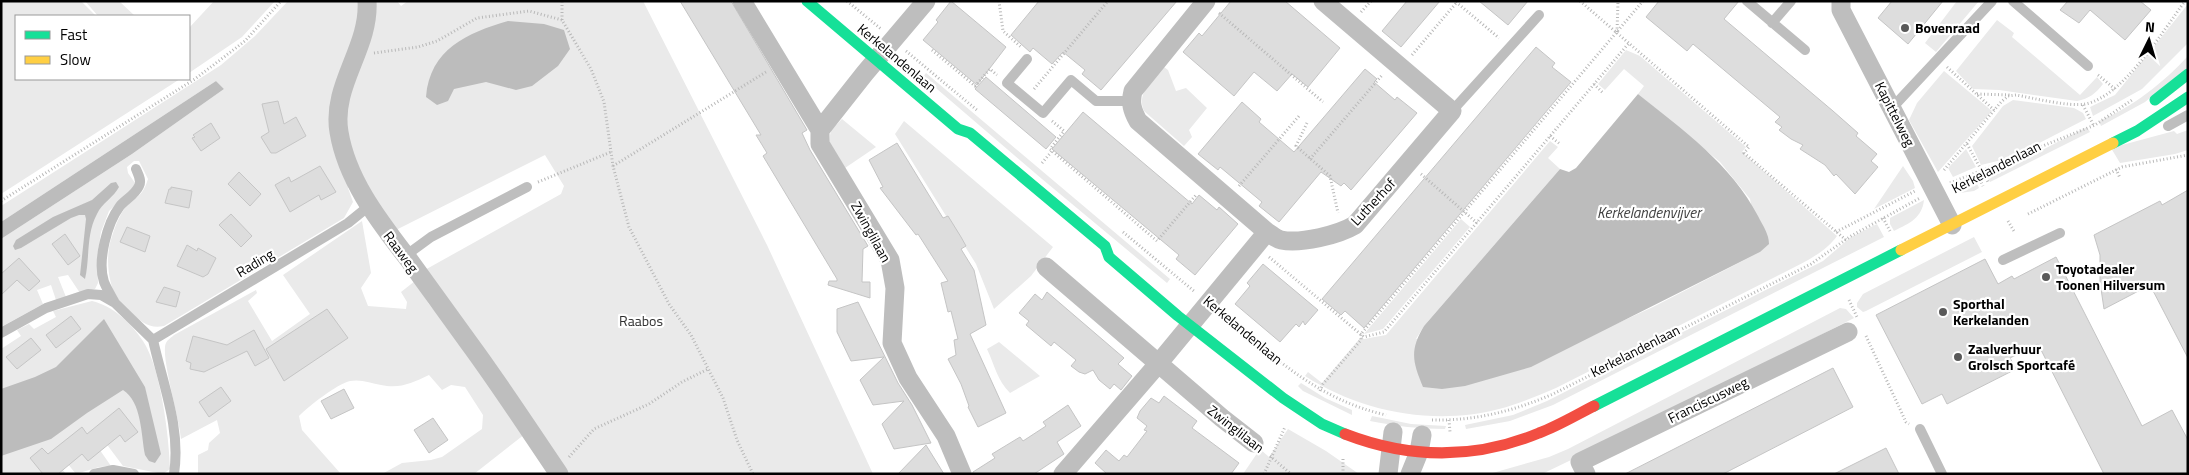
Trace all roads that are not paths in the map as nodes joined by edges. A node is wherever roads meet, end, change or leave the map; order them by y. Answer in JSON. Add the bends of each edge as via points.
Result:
{"nodes":[{"id":1,"x":367,"y":1,"type":"edge"},
{"id":2,"x":742,"y":1,"type":"edge"},
{"id":3,"x":807,"y":1,"type":"edge"},
{"id":4,"x":926,"y":1,"type":"edge"},
{"id":5,"x":1323,"y":1,"type":"edge"},
{"id":6,"x":1747,"y":1,"type":"edge"},
{"id":7,"x":1791,"y":1,"type":"edge"},
{"id":8,"x":1841,"y":1,"type":"edge"},
{"id":9,"x":1992,"y":1,"type":"edge"},
{"id":10,"x":2013,"y":1,"type":"edge"},
{"id":11,"x":1206,"y":2,"type":"edge"},
{"id":12,"x":1540,"y":15,"type":"dead end"},
{"id":13,"x":1772,"y":23,"type":"junction"},
{"id":14,"x":1806,"y":50,"type":"dead end"},
{"id":15,"x":883,"y":54,"type":"junction"},
{"id":16,"x":1027,"y":59,"type":"road end"},
{"id":17,"x":2088,"y":66,"type":"road end"},
{"id":18,"x":2186,"y":80,"type":"edge"},
{"id":19,"x":2188,"y":97,"type":"edge"},
{"id":20,"x":1131,"y":101,"type":"junction"},
{"id":21,"x":2148,"y":105,"type":"dead end"},
{"id":22,"x":1892,"y":108,"type":"junction"},
{"id":23,"x":1452,"y":111,"type":"junction"},
{"id":24,"x":2188,"y":115,"type":"edge"},
{"id":25,"x":967,"y":119,"type":"dead end"},
{"id":26,"x":820,"y":130,"type":"junction"},
{"id":27,"x":970,"y":133,"type":"junction"},
{"id":28,"x":2119,"y":140,"type":"junction"},
{"id":29,"x":136,"y":168,"type":"dead end"},
{"id":30,"x":526,"y":187,"type":"road end"},
{"id":31,"x":369,"y":206,"type":"junction"},
{"id":32,"x":1946,"y":214,"type":"junction"},
{"id":33,"x":2060,"y":233,"type":"dead end"},
{"id":34,"x":1261,"y":239,"type":"junction"},
{"id":35,"x":1105,"y":246,"type":"junction"},
{"id":36,"x":1122,"y":253,"type":"dead end"},
{"id":37,"x":405,"y":256,"type":"junction"},
{"id":38,"x":2003,"y":260,"type":"dead end"},
{"id":39,"x":1046,"y":267,"type":"dead end"},
{"id":40,"x":115,"y":303,"type":"junction"},
{"id":41,"x":1195,"y":318,"type":"junction"},
{"id":42,"x":1856,"y":327,"type":"road end"},
{"id":43,"x":1,"y":333,"type":"edge"},
{"id":44,"x":153,"y":340,"type":"junction"},
{"id":45,"x":1158,"y":364,"type":"junction"},
{"id":46,"x":1273,"y":375,"type":"dead end"},
{"id":47,"x":1301,"y":396,"type":"dead end"},
{"id":48,"x":1920,"y":429,"type":"road end"},
{"id":49,"x":1407,"y":433,"type":"junction"},
{"id":50,"x":1254,"y":443,"type":"road end"},
{"id":51,"x":558,"y":473,"type":"edge"},
{"id":52,"x":94,"y":474,"type":"edge"},
{"id":53,"x":134,"y":474,"type":"edge"},
{"id":54,"x":174,"y":474,"type":"edge"},
{"id":55,"x":962,"y":474,"type":"edge"},
{"id":56,"x":1063,"y":474,"type":"edge"},
{"id":57,"x":1388,"y":474,"type":"edge"},
{"id":58,"x":1410,"y":474,"type":"edge"},
{"id":59,"x":1586,"y":474,"type":"edge"},
{"id":60,"x":1942,"y":474,"type":"edge"}],
"edges":[{"from":1,"to":31,"type":"street","name":"Raaweg","via":[[366,29],[342,88],[338,119],[345,158]]},
{"from":2,"to":26,"type":"street","name":"Zwinglilaan"},
{"from":3,"to":15,"type":"street","name":"Kerkelandenlaan"},
{"from":4,"to":15,"type":"street"},
{"from":5,"to":23,"type":"street"},
{"from":6,"to":13,"type":"lane"},
{"from":7,"to":13,"type":"lane"},
{"from":8,"to":22,"type":"street","name":"Kapittelweg","via":[[1841,10]]},
{"from":9,"to":22,"type":"lane"},
{"from":10,"to":17,"type":"lane"},
{"from":11,"to":20,"type":"street","via":[[1133,91]]},
{"from":12,"to":23,"type":"lane","name":"Lutherhof"},
{"from":13,"to":14,"type":"lane"},
{"from":15,"to":26,"type":"street"},
{"from":15,"to":27,"type":"street","name":"Kerkelandenlaan","via":[[958,129]]},
{"from":16,"to":20,"type":"lane","via":[[1007,83],[1043,113],[1071,80],[1096,101]]},
{"from":18,"to":21,"type":"street"},
{"from":19,"to":28,"type":"street","name":"Kerkelandenlaan"},
{"from":20,"to":34,"type":"street","name":"Lutherhof","via":[[1132,112],[1138,121],[1228,198]]},
{"from":22,"to":32,"type":"street","name":"Kapittelweg"},
{"from":23,"to":34,"type":"street","name":"Lutherhof","via":[[1355,225],[1342,232],[1302,239]]},
{"from":24,"to":28,"type":"lane","name":"Kerkelandenlaan","via":[[2163,129]]},
{"from":25,"to":27,"type":"street"},
{"from":26,"to":55,"type":"street","name":"Zwinglilaan","via":[[820,144],[890,260],[895,288],[892,343],[908,378],[946,436]]},
{"from":27,"to":35,"type":"street","name":"Kerkelandenlaan"},
{"from":28,"to":32,"type":"street","name":"Kerkelandenlaan"},
{"from":29,"to":40,"type":"lane","via":[[140,186],[114,214],[107,230],[102,260],[104,281]]},
{"from":30,"to":37,"type":"lane","via":[[431,237]]},
{"from":31,"to":37,"type":"street","name":"Raaweg"},
{"from":31,"to":44,"type":"lane","name":"Rading","via":[[348,223]]},
{"from":32,"to":49,"type":"street","name":"Kerkelandenlaan","via":[[1540,433],[1466,453]]},
{"from":33,"to":38,"type":"lane"},
{"from":34,"to":41,"type":"street"},
{"from":35,"to":36,"type":"street","name":"Kerkelandenlaan","via":[[1114,247]]},
{"from":35,"to":41,"type":"street","name":"Kerkelandenlaan","via":[[1109,257]]},
{"from":37,"to":51,"type":"street","name":"Raaweg","via":[[480,358]]},
{"from":39,"to":45,"type":"street","name":"Zwinglilaan"},
{"from":40,"to":43,"type":"lane","via":[[101,295],[88,294],[46,308]]},
{"from":40,"to":44,"type":"lane"},
{"from":41,"to":45,"type":"street"},
{"from":41,"to":49,"type":"street","name":"Kerkelandenlaan","via":[[1304,413],[1351,438]]},
{"from":42,"to":59,"type":"street","name":"Franciscusweg","via":[[1580,462]]},
{"from":44,"to":54,"type":"lane","via":[[173,420],[176,442]]},
{"from":45,"to":50,"type":"street","name":"Zwinglilaan"},
{"from":45,"to":56,"type":"street"},
{"from":46,"to":47,"type":"street","name":"Kerkelandenlaan"},
{"from":48,"to":60,"type":"lane"},
{"from":49,"to":57,"type":"street"},
{"from":49,"to":58,"type":"street"},
{"from":52,"to":53,"type":"lane","via":[[113,470]]}]}
